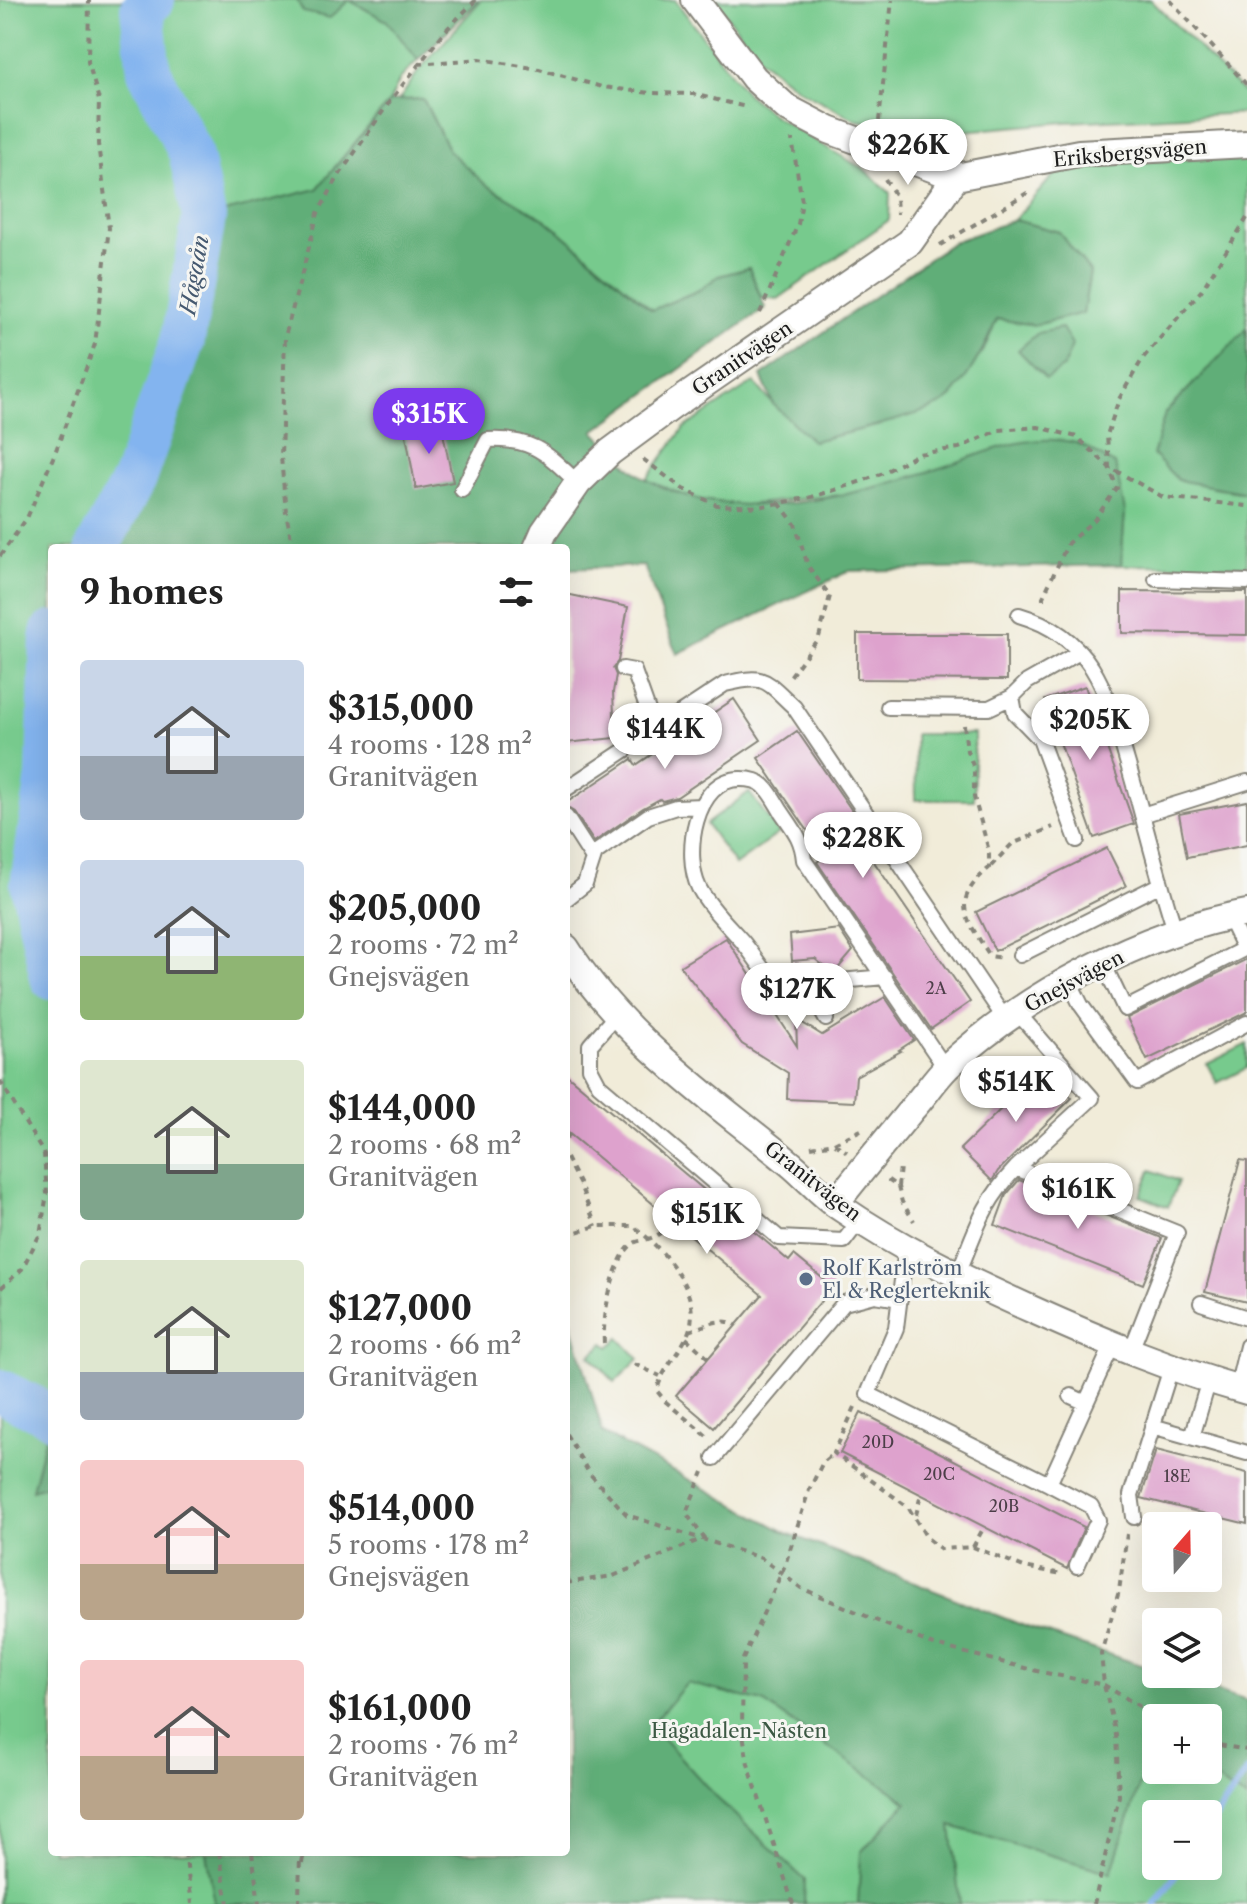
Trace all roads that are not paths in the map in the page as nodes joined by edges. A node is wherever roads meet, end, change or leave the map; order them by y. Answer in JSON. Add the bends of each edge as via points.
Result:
{"nodes":[{"id":1,"x":695,"y":0,"type":"edge"},
{"id":2,"x":1247,"y":144,"type":"edge"},
{"id":3,"x":956,"y":177,"type":"junction"},
{"id":4,"x":578,"y":483,"type":"junction"},
{"id":5,"x":462,"y":490,"type":"dead end"},
{"id":6,"x":539,"y":544,"type":"edge"},
{"id":7,"x":1156,"y":579,"type":"dead end"},
{"id":8,"x":1247,"y":582,"type":"edge"},
{"id":9,"x":1019,"y":615,"type":"dead end"},
{"id":10,"x":1080,"y":652,"type":"junction"},
{"id":11,"x":623,"y":669,"type":"dead end"},
{"id":12,"x":1012,"y":697,"type":"junction"},
{"id":13,"x":888,"y":707,"type":"dead end"},
{"id":14,"x":655,"y":730,"type":"junction"},
{"id":15,"x":1247,"y":782,"type":"edge"},
{"id":16,"x":570,"y":786,"type":"edge"},
{"id":17,"x":702,"y":806,"type":"junction"},
{"id":18,"x":1142,"y":815,"type":"junction"},
{"id":19,"x":570,"y":823,"type":"edge"},
{"id":20,"x":1077,"y":840,"type":"dead end"},
{"id":21,"x":593,"y":859,"type":"junction"},
{"id":22,"x":1159,"y":885,"type":"junction"},
{"id":23,"x":570,"y":896,"type":"edge"},
{"id":24,"x":1238,"y":915,"type":"edge"},
{"id":25,"x":1176,"y":933,"type":"junction"},
{"id":26,"x":570,"y":955,"type":"edge"},
{"id":27,"x":1020,"y":955,"type":"road end"},
{"id":28,"x":1103,"y":963,"type":"junction"},
{"id":29,"x":885,"y":977,"type":"junction"},
{"id":30,"x":803,"y":978,"type":"junction"},
{"id":31,"x":1069,"y":981,"type":"junction"},
{"id":32,"x":617,"y":1014,"type":"junction"},
{"id":33,"x":1010,"y":1015,"type":"junction"},
{"id":34,"x":826,"y":1019,"type":"dead end"},
{"id":35,"x":1247,"y":1023,"type":"edge"},
{"id":36,"x":946,"y":1069,"type":"junction"},
{"id":37,"x":1016,"y":1168,"type":"junction"},
{"id":38,"x":835,"y":1204,"type":"junction"},
{"id":39,"x":860,"y":1220,"type":"junction"},
{"id":40,"x":906,"y":1248,"type":"junction"},
{"id":41,"x":957,"y":1276,"type":"junction"},
{"id":42,"x":1201,"y":1303,"type":"dead end"},
{"id":43,"x":903,"y":1308,"type":"junction"},
{"id":44,"x":1247,"y":1318,"type":"edge"},
{"id":45,"x":1247,"y":1346,"type":"edge"},
{"id":46,"x":1121,"y":1350,"type":"junction"},
{"id":47,"x":1171,"y":1368,"type":"junction"},
{"id":48,"x":1209,"y":1380,"type":"junction"},
{"id":49,"x":1242,"y":1389,"type":"edge"},
{"id":50,"x":1071,"y":1396,"type":"dead end"},
{"id":51,"x":1086,"y":1403,"type":"junction"},
{"id":52,"x":1152,"y":1426,"type":"junction"},
{"id":53,"x":1192,"y":1437,"type":"junction"},
{"id":54,"x":1246,"y":1451,"type":"edge"},
{"id":55,"x":718,"y":1453,"type":"road end"},
{"id":56,"x":1049,"y":1484,"type":"junction"},
{"id":57,"x":1134,"y":1517,"type":"dead end"},
{"id":58,"x":1077,"y":1566,"type":"road end"}],
"edges":[{"from":1,"to":3,"type":"street","via":[[754,78],[787,108],[829,130]]},
{"from":2,"to":3,"type":"street","name":"Eriksbergsvägen","via":[[1079,153]]},
{"from":3,"to":4,"type":"street","name":"Granitvägen","via":[[910,242],[671,407]]},
{"from":4,"to":5,"type":"lane","via":[[538,448],[512,439],[488,440]]},
{"from":4,"to":6,"type":"street","name":"Granitvägen"},
{"from":7,"to":8,"type":"lane"},
{"from":9,"to":10,"type":"lane","via":[[1045,623]]},
{"from":10,"to":12,"type":"lane","via":[[1027,682]]},
{"from":10,"to":18,"type":"lane","via":[[1093,669],[1116,724]]},
{"from":11,"to":14,"type":"lane","via":[[634,671]]},
{"from":12,"to":13,"type":"lane","via":[[989,708]]},
{"from":12,"to":20,"type":"lane","via":[[1015,713],[1040,739]]},
{"from":14,"to":16,"type":"lane"},
{"from":14,"to":33,"type":"lane","via":[[725,684],[764,680],[794,707]]},
{"from":15,"to":18,"type":"lane"},
{"from":17,"to":21,"type":"lane","via":[[648,816]]},
{"from":17,"to":29,"type":"lane","via":[[718,787],[735,779],[763,785],[802,842],[804,860]]},
{"from":17,"to":30,"type":"lane","via":[[690,853],[699,887],[767,975],[781,981]]},
{"from":18,"to":22,"type":"lane"},
{"from":19,"to":21,"type":"lane"},
{"from":21,"to":23,"type":"lane","via":[[585,884]]},
{"from":22,"to":25,"type":"lane"},
{"from":22,"to":27,"type":"lane"},
{"from":24,"to":25,"type":"street","name":"Gnejsvägen"},
{"from":24,"to":28,"type":"lane","via":[[1244,949],[1125,1009]]},
{"from":25,"to":28,"type":"street","name":"Gnejsvägen"},
{"from":26,"to":32,"type":"street","name":"Granitvägen"},
{"from":28,"to":31,"type":"street","name":"Gnejsvägen"},
{"from":29,"to":30,"type":"lane"},
{"from":29,"to":36,"type":"lane"},
{"from":30,"to":34,"type":"lane"},
{"from":31,"to":33,"type":"street","name":"Gnejsvägen"},
{"from":31,"to":35,"type":"lane","via":[[1137,1082]]},
{"from":32,"to":38,"type":"street","name":"Granitvägen","via":[[684,1079]]},
{"from":32,"to":39,"type":"lane","via":[[590,1045],[590,1068],[599,1085],[779,1238],[844,1241]]},
{"from":33,"to":36,"type":"street","name":"Gnejsvägen"},
{"from":33,"to":37,"type":"lane","via":[[1092,1098]]},
{"from":36,"to":38,"type":"street","name":"Gnejsvägen"},
{"from":37,"to":41,"type":"lane","via":[[984,1209]]},
{"from":37,"to":46,"type":"lane","via":[[1177,1233]]},
{"from":38,"to":39,"type":"street","name":"Granitvägen"},
{"from":39,"to":40,"type":"street","name":"Granitvägen"},
{"from":40,"to":41,"type":"street","name":"Granitvägen"},
{"from":40,"to":43,"type":"lane"},
{"from":41,"to":46,"type":"street","name":"Granitvägen"},
{"from":42,"to":44,"type":"lane"},
{"from":43,"to":55,"type":"lane","via":[[875,1295],[844,1303]]},
{"from":43,"to":56,"type":"lane","via":[[868,1394]]},
{"from":45,"to":49,"type":"lane"},
{"from":46,"to":47,"type":"street","name":"Granitvägen"},
{"from":46,"to":51,"type":"lane"},
{"from":47,"to":48,"type":"street","name":"Granitvägen"},
{"from":47,"to":52,"type":"lane"},
{"from":48,"to":49,"type":"street","name":"Granitvägen"},
{"from":48,"to":53,"type":"lane"},
{"from":50,"to":51,"type":"lane"},
{"from":51,"to":56,"type":"lane"},
{"from":52,"to":53,"type":"lane"},
{"from":52,"to":57,"type":"lane","via":[[1131,1495]]},
{"from":53,"to":54,"type":"lane"},
{"from":56,"to":58,"type":"lane","via":[[1091,1506],[1098,1520]]}]}
